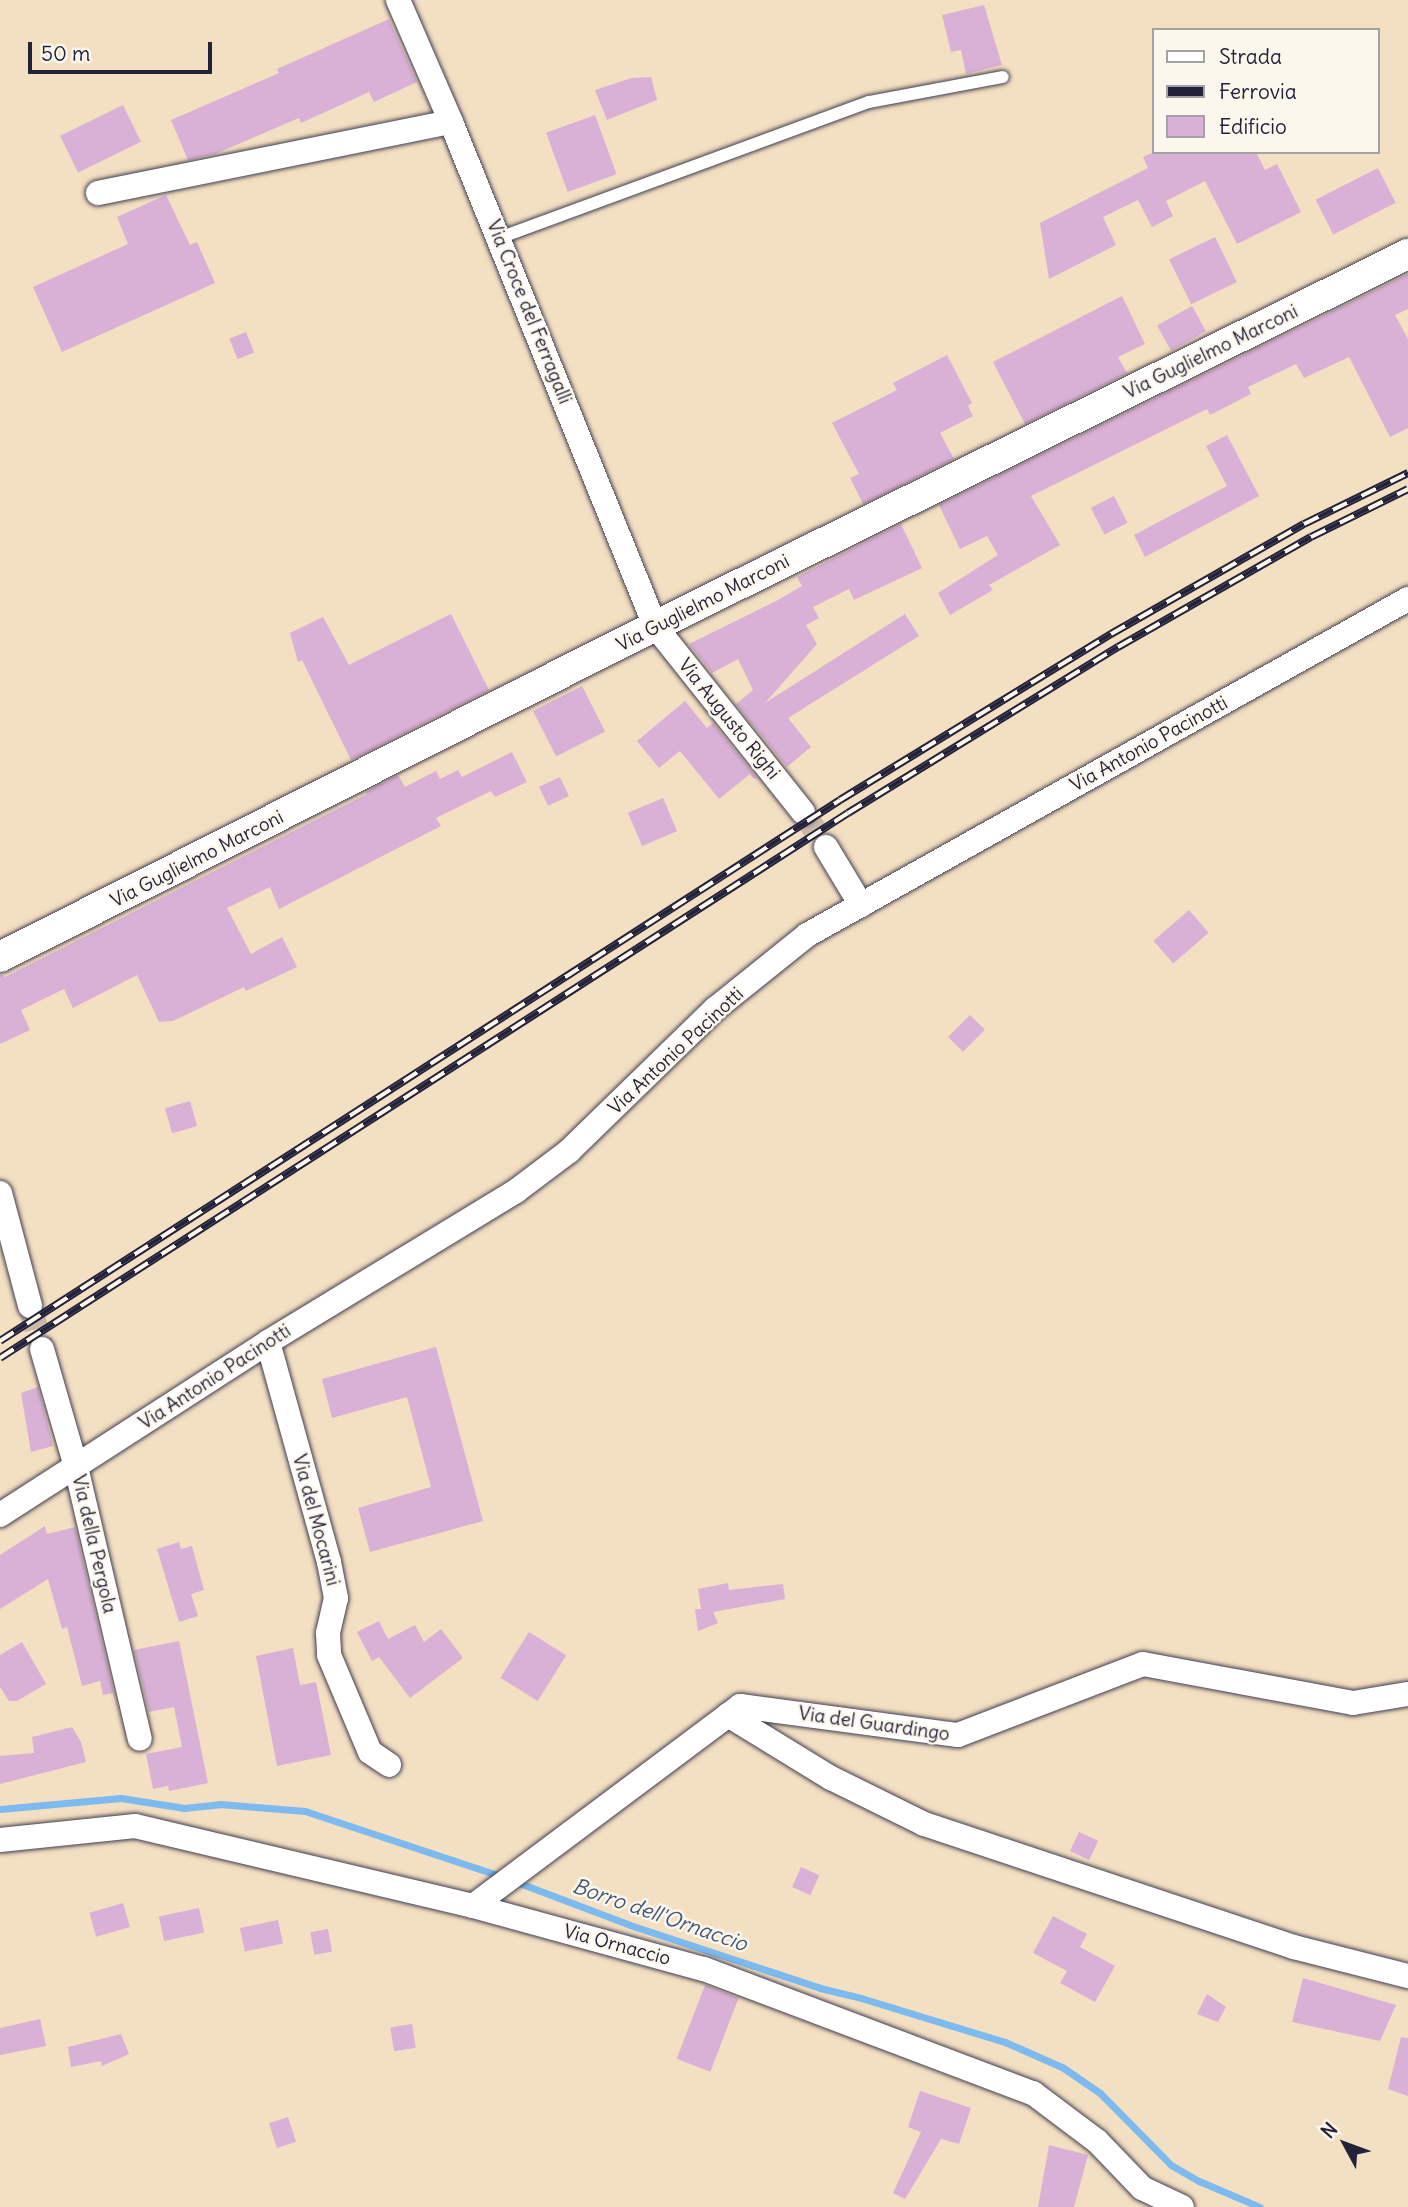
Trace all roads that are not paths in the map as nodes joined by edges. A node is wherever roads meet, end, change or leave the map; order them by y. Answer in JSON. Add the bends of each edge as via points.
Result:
{"nodes":[{"id":1,"x":398,"y":0,"type":"edge"},
{"id":2,"x":1003,"y":77,"type":"dead end"},
{"id":3,"x":452,"y":122,"type":"junction"},
{"id":4,"x":98,"y":193,"type":"dead end"},
{"id":5,"x":499,"y":239,"type":"junction"},
{"id":6,"x":1408,"y":254,"type":"edge"},
{"id":7,"x":1408,"y":599,"type":"edge"},
{"id":8,"x":655,"y":626,"type":"junction"},
{"id":9,"x":803,"y":812,"type":"tunnel mouth"},
{"id":10,"x":826,"y":847,"type":"tunnel mouth"},
{"id":11,"x":861,"y":905,"type":"junction"},
{"id":12,"x":0,"y":957,"type":"edge"},
{"id":13,"x":0,"y":1193,"type":"edge"},
{"id":14,"x":30,"y":1306,"type":"tunnel mouth"},
{"id":15,"x":268,"y":1342,"type":"junction"},
{"id":16,"x":42,"y":1349,"type":"tunnel mouth"},
{"id":17,"x":76,"y":1467,"type":"junction"},
{"id":18,"x":0,"y":1514,"type":"edge"},
{"id":19,"x":1408,"y":1694,"type":"edge"},
{"id":20,"x":728,"y":1715,"type":"junction"},
{"id":21,"x":140,"y":1740,"type":"dead end"},
{"id":22,"x":389,"y":1765,"type":"dead end"},
{"id":23,"x":0,"y":1840,"type":"edge"},
{"id":24,"x":473,"y":1906,"type":"junction"},
{"id":25,"x":1408,"y":1976,"type":"edge"},
{"id":26,"x":1182,"y":2207,"type":"edge"}],
"edges":[{"from":1,"to":3,"type":"street","name":"Via Croce del Ferragalli"},
{"from":2,"to":5,"type":"lane","via":[[869,102]]},
{"from":3,"to":4,"type":"street"},
{"from":3,"to":5,"type":"street","name":"Via Croce del Ferragalli"},
{"from":5,"to":8,"type":"street","name":"Via Croce del Ferragalli"},
{"from":6,"to":8,"type":"street","name":"Via Guglielmo Marconi"},
{"from":7,"to":11,"type":"street","name":"Via Antonio Pacinotti"},
{"from":8,"to":9,"type":"street","name":"Via Augusto Righi"},
{"from":8,"to":12,"type":"street","name":"Via Guglielmo Marconi"},
{"from":10,"to":11,"type":"street"},
{"from":11,"to":15,"type":"street","name":"Via Antonio Pacinotti","via":[[807,935],[715,1009],[579,1142],[516,1191]]},
{"from":13,"to":14,"type":"street"},
{"from":15,"to":17,"type":"street","name":"Via Antonio Pacinotti"},
{"from":15,"to":22,"type":"street","name":"Via del Mocarini","via":[[329,1562],[336,1598],[328,1633],[329,1655],[370,1752]]},
{"from":16,"to":17,"type":"street","name":"Via della Pergola"},
{"from":17,"to":18,"type":"street","name":"Via Antonio Pacinotti"},
{"from":17,"to":21,"type":"street","name":"Via della Pergola"},
{"from":19,"to":20,"type":"street","name":"Via del Guardingo","via":[[1353,1703],[1143,1664],[958,1735],[740,1706]]},
{"from":20,"to":24,"type":"street","name":"Via del Guardingo"},
{"from":20,"to":25,"type":"street","via":[[831,1778],[924,1824],[1294,1947]]},
{"from":23,"to":24,"type":"street","name":"Via Ornaccio","via":[[135,1826]]},
{"from":24,"to":26,"type":"street","name":"Via Ornaccio","via":[[704,1969],[1033,2092],[1097,2141],[1142,2188]]}]}
